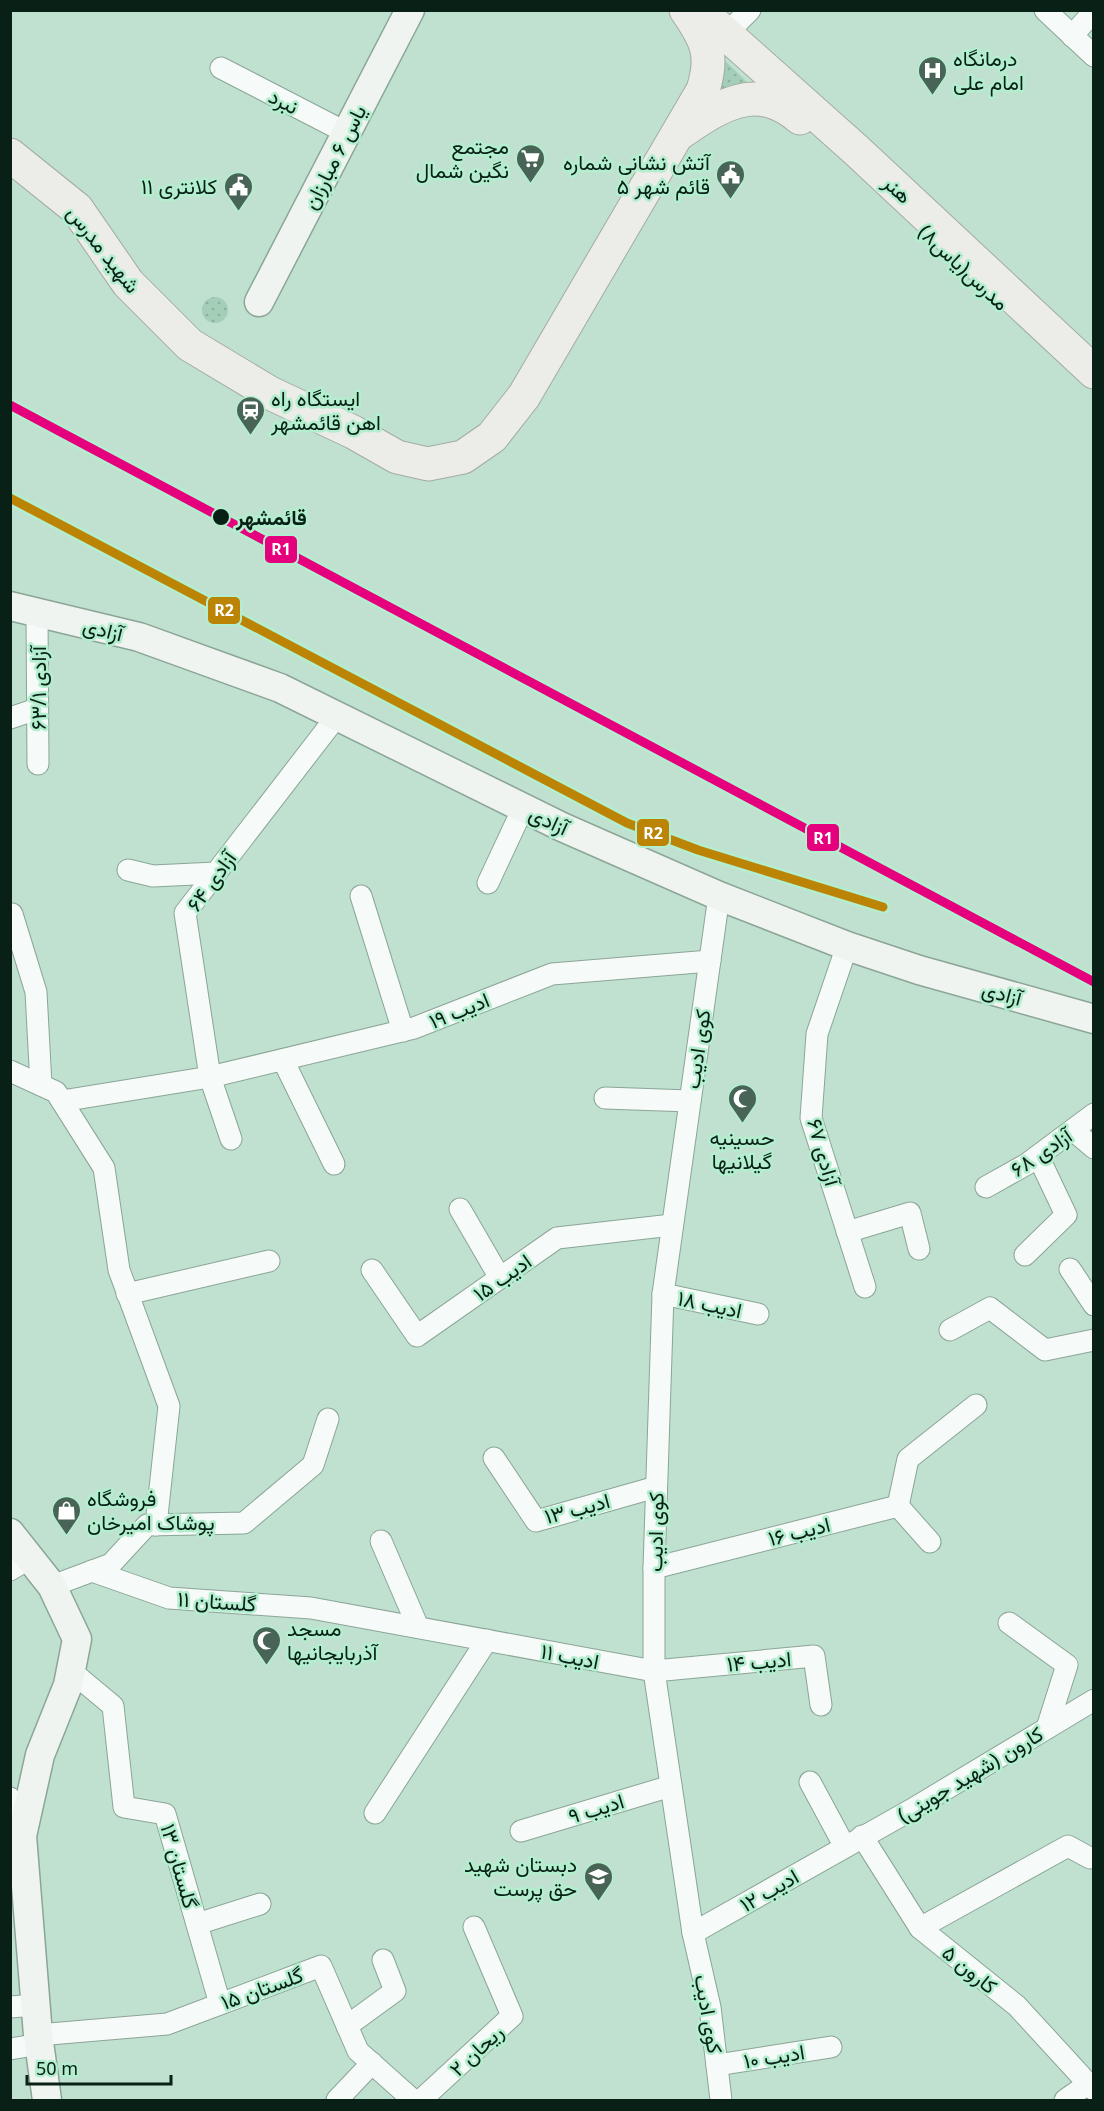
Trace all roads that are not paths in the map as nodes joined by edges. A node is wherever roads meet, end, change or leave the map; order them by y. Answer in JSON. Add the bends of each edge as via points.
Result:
{"nodes":[{"id":1,"x":410,"y":10,"type":"edge"},
{"id":2,"x":686,"y":10,"type":"edge"},
{"id":3,"x":699,"y":10,"type":"edge"},
{"id":4,"x":750,"y":10,"type":"edge"},
{"id":5,"x":1045,"y":10,"type":"edge"},
{"id":6,"x":1094,"y":11,"type":"edge"},
{"id":7,"x":725,"y":35,"type":"junction"},
{"id":8,"x":1072,"y":36,"type":"junction"},
{"id":9,"x":1094,"y":56,"type":"edge"},
{"id":10,"x":221,"y":68,"type":"dead end"},
{"id":11,"x":346,"y":133,"type":"junction"},
{"id":12,"x":679,"y":134,"type":"junction"},
{"id":13,"x":10,"y":155,"type":"edge"},
{"id":14,"x":259,"y":303,"type":"dead end"},
{"id":15,"x":1094,"y":372,"type":"edge"},
{"id":16,"x":1094,"y":388,"type":"edge"},
{"id":17,"x":353,"y":432,"type":"joint"},
{"id":18,"x":24,"y":609,"type":"edge"},
{"id":19,"x":38,"y":709,"type":"junction"},
{"id":20,"x":337,"y":716,"type":"junction"},
{"id":21,"x":10,"y":718,"type":"edge"},
{"id":22,"x":38,"y":764,"type":"dead end"},
{"id":23,"x":523,"y":808,"type":"junction"},
{"id":24,"x":128,"y":870,"type":"dead end"},
{"id":25,"x":216,"y":873,"type":"junction"},
{"id":26,"x":488,"y":883,"type":"dead end"},
{"id":27,"x":361,"y":896,"type":"dead end"},
{"id":28,"x":719,"y":896,"type":"junction"},
{"id":29,"x":12,"y":914,"type":"edge"},
{"id":30,"x":847,"y":946,"type":"junction"},
{"id":31,"x":710,"y":961,"type":"junction"},
{"id":32,"x":1094,"y":1019,"type":"edge"},
{"id":33,"x":403,"y":1031,"type":"junction"},
{"id":34,"x":283,"y":1060,"type":"junction"},
{"id":35,"x":13,"y":1075,"type":"edge"},
{"id":36,"x":210,"y":1077,"type":"junction"},
{"id":37,"x":41,"y":1085,"type":"junction"},
{"id":38,"x":605,"y":1098,"type":"dead end"},
{"id":39,"x":62,"y":1101,"type":"junction"},
{"id":40,"x":690,"y":1101,"type":"junction"},
{"id":41,"x":1094,"y":1114,"type":"edge"},
{"id":42,"x":1074,"y":1131,"type":"junction"},
{"id":43,"x":231,"y":1139,"type":"dead end"},
{"id":44,"x":1094,"y":1148,"type":"edge"},
{"id":45,"x":1038,"y":1156,"type":"junction"},
{"id":46,"x":334,"y":1164,"type":"dead end"},
{"id":47,"x":986,"y":1187,"type":"dead end"},
{"id":48,"x":459,"y":1209,"type":"dead end"},
{"id":49,"x":672,"y":1225,"type":"junction"},
{"id":50,"x":847,"y":1232,"type":"junction"},
{"id":51,"x":919,"y":1249,"type":"dead end"},
{"id":52,"x":1025,"y":1255,"type":"dead end"},
{"id":53,"x":269,"y":1261,"type":"dead end"},
{"id":54,"x":1070,"y":1269,"type":"dead end"},
{"id":55,"x":372,"y":1270,"type":"dead end"},
{"id":56,"x":500,"y":1278,"type":"junction"},
{"id":57,"x":865,"y":1287,"type":"dead end"},
{"id":58,"x":127,"y":1294,"type":"junction"},
{"id":59,"x":663,"y":1294,"type":"junction"},
{"id":60,"x":1094,"y":1305,"type":"edge"},
{"id":61,"x":758,"y":1314,"type":"dead end"},
{"id":62,"x":950,"y":1330,"type":"dead end"},
{"id":63,"x":1094,"y":1340,"type":"edge"},
{"id":64,"x":976,"y":1405,"type":"dead end"},
{"id":65,"x":328,"y":1419,"type":"dead end"},
{"id":66,"x":494,"y":1458,"type":"dead end"},
{"id":67,"x":656,"y":1487,"type":"junction"},
{"id":68,"x":898,"y":1506,"type":"junction"},
{"id":69,"x":156,"y":1525,"type":"junction"},
{"id":70,"x":10,"y":1533,"type":"edge"},
{"id":71,"x":381,"y":1541,"type":"dead end"},
{"id":72,"x":930,"y":1542,"type":"dead end"},
{"id":73,"x":20,"y":1564,"type":"edge"},
{"id":74,"x":654,"y":1568,"type":"junction"},
{"id":75,"x":92,"y":1571,"type":"junction"},
{"id":76,"x":52,"y":1587,"type":"junction"},
{"id":77,"x":1009,"y":1623,"type":"dead end"},
{"id":78,"x":418,"y":1627,"type":"junction"},
{"id":79,"x":487,"y":1640,"type":"junction"},
{"id":80,"x":71,"y":1671,"type":"junction"},
{"id":81,"x":654,"y":1671,"type":"junction"},
{"id":82,"x":1094,"y":1700,"type":"edge"},
{"id":83,"x":821,"y":1705,"type":"dead end"},
{"id":84,"x":1047,"y":1728,"type":"junction"},
{"id":85,"x":810,"y":1782,"type":"dead end"},
{"id":86,"x":671,"y":1786,"type":"junction"},
{"id":87,"x":10,"y":1798,"type":"edge"},
{"id":88,"x":375,"y":1813,"type":"dead end"},
{"id":89,"x":24,"y":1822,"type":"junction"},
{"id":90,"x":521,"y":1831,"type":"dead end"},
{"id":91,"x":854,"y":1841,"type":"junction"},
{"id":92,"x":1090,"y":1858,"type":"dead end"},
{"id":93,"x":260,"y":1904,"type":"dead end"},
{"id":94,"x":197,"y":1924,"type":"junction"},
{"id":95,"x":474,"y":1927,"type":"dead end"},
{"id":96,"x":920,"y":1928,"type":"junction"},
{"id":97,"x":693,"y":1933,"type":"junction"},
{"id":98,"x":383,"y":1960,"type":"dead end"},
{"id":99,"x":220,"y":2004,"type":"junction"},
{"id":100,"x":23,"y":2006,"type":"edge"},
{"id":101,"x":347,"y":2026,"type":"junction"},
{"id":102,"x":39,"y":2039,"type":"junction"},
{"id":103,"x":831,"y":2047,"type":"dead end"},
{"id":104,"x":10,"y":2049,"type":"edge"},
{"id":105,"x":372,"y":2063,"type":"junction"},
{"id":106,"x":717,"y":2065,"type":"junction"},
{"id":107,"x":1091,"y":2087,"type":"edge"},
{"id":108,"x":47,"y":2100,"type":"edge"},
{"id":109,"x":337,"y":2100,"type":"edge"},
{"id":110,"x":413,"y":2100,"type":"edge"},
{"id":111,"x":421,"y":2100,"type":"edge"},
{"id":112,"x":721,"y":2100,"type":"edge"},
{"id":113,"x":1065,"y":2100,"type":"edge"}],
"edges":[{"from":1,"to":11,"type":"main road","name":"یاس ۶ مبارزان"},
{"from":2,"to":12,"type":"main road","name":"مدرس(یاس۸)","via":[[702,35],[710,60],[703,90]]},
{"from":3,"to":7,"type":"main road","name":"هنر"},
{"from":4,"to":7,"type":"street"},
{"from":5,"to":8,"type":"street"},
{"from":6,"to":8,"type":"street"},
{"from":7,"to":15,"type":"main road","name":"هنر","via":[[855,149]]},
{"from":8,"to":9,"type":"street"},
{"from":10,"to":11,"type":"street","name":"نبرد"},
{"from":11,"to":14,"type":"main road","name":"یاس ۶ مبارزان"},
{"from":12,"to":16,"type":"main road","name":"مدرس(یاس۸)","via":[[734,101],[759,98],[788,108]]},
{"from":12,"to":17,"type":"main road","name":"مدرس(یاس۸)","via":[[524,396],[492,437],[463,457],[428,464],[397,457]]},
{"from":13,"to":17,"type":"main road","name":"شهید مدرس","via":[[77,209],[128,283],[190,345],[270,393]]},
{"from":18,"to":19,"type":"street","name":"آزادی ۶۳/۱"},
{"from":18,"to":20,"type":"main road","name":"آزادی","via":[[139,637],[280,688]]},
{"from":19,"to":21,"type":"street"},
{"from":19,"to":22,"type":"street","name":"آزادی ۶۳/۱"},
{"from":20,"to":23,"type":"main road","name":"آزادی"},
{"from":20,"to":25,"type":"street","name":"آزادی ۶۴"},
{"from":23,"to":26,"type":"street"},
{"from":23,"to":28,"type":"main road","name":"آزادی"},
{"from":24,"to":25,"type":"street","via":[[153,876]]},
{"from":25,"to":36,"type":"street","name":"آزادی ۶۴","via":[[185,914]]},
{"from":27,"to":33,"type":"street"},
{"from":28,"to":30,"type":"main road","name":"آزادی"},
{"from":28,"to":31,"type":"street","name":"کوی ادیب"},
{"from":29,"to":37,"type":"street","via":[[36,992]]},
{"from":30,"to":32,"type":"main road","name":"آزادی"},
{"from":30,"to":50,"type":"street","name":"آزادی ۶۷","via":[[817,1034],[811,1118]]},
{"from":31,"to":33,"type":"street","name":"ادیب ۱۹","via":[[552,974]]},
{"from":31,"to":40,"type":"street","name":"کوی ادیب"},
{"from":33,"to":34,"type":"street","name":"ادیب ۱۹"},
{"from":34,"to":36,"type":"street","name":"ادیب ۱۹"},
{"from":34,"to":46,"type":"street"},
{"from":35,"to":37,"type":"street"},
{"from":36,"to":39,"type":"street","name":"ادیب ۱۹"},
{"from":36,"to":43,"type":"street","name":"آزادی ۶۴"},
{"from":37,"to":39,"type":"street","via":[[56,1092]]},
{"from":38,"to":40,"type":"street"},
{"from":39,"to":58,"type":"street","via":[[104,1168],[119,1270]]},
{"from":40,"to":49,"type":"street","name":"کوی ادیب"},
{"from":41,"to":42,"type":"street","name":"آزادی ۶۸"},
{"from":42,"to":44,"type":"street"},
{"from":42,"to":45,"type":"street","name":"آزادی ۶۸"},
{"from":45,"to":47,"type":"street","name":"آزادی ۶۸"},
{"from":45,"to":52,"type":"street","via":[[1066,1215]]},
{"from":48,"to":56,"type":"street"},
{"from":49,"to":56,"type":"street","name":"ادیب ۱۵","via":[[557,1238]]},
{"from":49,"to":59,"type":"street","name":"کوی ادیب"},
{"from":50,"to":51,"type":"street","via":[[910,1213]]},
{"from":50,"to":57,"type":"street","name":"آزادی ۶۷"},
{"from":53,"to":58,"type":"street"},
{"from":54,"to":60,"type":"street"},
{"from":55,"to":56,"type":"street","name":"ادیب ۱۵","via":[[417,1336]]},
{"from":58,"to":69,"type":"street","via":[[170,1406]]},
{"from":59,"to":61,"type":"street","name":"ادیب ۱۸"},
{"from":59,"to":67,"type":"street","name":"کوی ادیب"},
{"from":62,"to":63,"type":"street","via":[[990,1308],[1045,1350]]},
{"from":64,"to":68,"type":"street","via":[[908,1460]]},
{"from":65,"to":69,"type":"street","via":[[313,1465],[244,1523]]},
{"from":66,"to":67,"type":"street","name":"ادیب ۱۳","via":[[536,1521]]},
{"from":67,"to":74,"type":"street","name":"کوی ادیب"},
{"from":68,"to":72,"type":"street"},
{"from":68,"to":74,"type":"street","name":"ادیب ۱۶"},
{"from":69,"to":75,"type":"street","via":[[147,1525],[111,1564]]},
{"from":70,"to":73,"type":"main road"},
{"from":71,"to":78,"type":"street"},
{"from":73,"to":76,"type":"main road"},
{"from":74,"to":81,"type":"street","name":"کوی ادیب"},
{"from":75,"to":76,"type":"street"},
{"from":75,"to":78,"type":"street","name":"گلستان ۱۱","via":[[169,1598],[311,1608]]},
{"from":76,"to":80,"type":"main road","via":[[77,1639]]},
{"from":77,"to":84,"type":"street","via":[[1067,1665]]},
{"from":78,"to":79,"type":"street","name":"گلستان ۱۱"},
{"from":79,"to":81,"type":"street","name":"ادیب ۱۱"},
{"from":79,"to":88,"type":"street"},
{"from":80,"to":89,"type":"main road","via":[[40,1755]]},
{"from":80,"to":94,"type":"street","name":"گلستان ۱۳","via":[[113,1706],[124,1807],[165,1814]]},
{"from":81,"to":83,"type":"street","name":"ادیب ۱۴","via":[[814,1656]]},
{"from":81,"to":86,"type":"street","name":"کوی ادیب"},
{"from":82,"to":84,"type":"street","name":"کارون (شهید جوینی)"},
{"from":84,"to":91,"type":"street","name":"کارون (شهید جوینی)"},
{"from":85,"to":91,"type":"street","name":"کارون ۵"},
{"from":86,"to":90,"type":"street","name":"ادیب ۹"},
{"from":86,"to":97,"type":"street","name":"کوی ادیب"},
{"from":87,"to":89,"type":"street"},
{"from":89,"to":100,"type":"main road"},
{"from":91,"to":96,"type":"street","name":"کارون ۵"},
{"from":91,"to":97,"type":"street","name":"ادیب ۱۲"},
{"from":92,"to":96,"type":"street","via":[[1068,1846]]},
{"from":93,"to":94,"type":"street"},
{"from":94,"to":99,"type":"street","name":"گلستان ۱۳"},
{"from":95,"to":111,"type":"street","name":"ریحان ۲","via":[[512,2016]]},
{"from":96,"to":107,"type":"street","name":"کارون ۵","via":[[1017,2006]]},
{"from":97,"to":106,"type":"street","name":"کوی ادیب","via":[[710,2007]]},
{"from":98,"to":101,"type":"street","via":[[395,1991]]},
{"from":99,"to":101,"type":"street","name":"گلستان ۱۵","via":[[321,1966]]},
{"from":99,"to":102,"type":"street","name":"گلستان ۱۵","via":[[167,2024]]},
{"from":100,"to":102,"type":"main road"},
{"from":101,"to":105,"type":"street","name":"گلستان ۱۵","via":[[358,2051]]},
{"from":102,"to":104,"type":"street","name":"گلستان ۱۵"},
{"from":102,"to":108,"type":"main road"},
{"from":103,"to":106,"type":"street","name":"ادیب ۱۰"},
{"from":105,"to":109,"type":"street"},
{"from":105,"to":110,"type":"street","name":"گلستان ۱۵"},
{"from":106,"to":112,"type":"street","name":"کوی ادیب"},
{"from":107,"to":113,"type":"street"}]}
